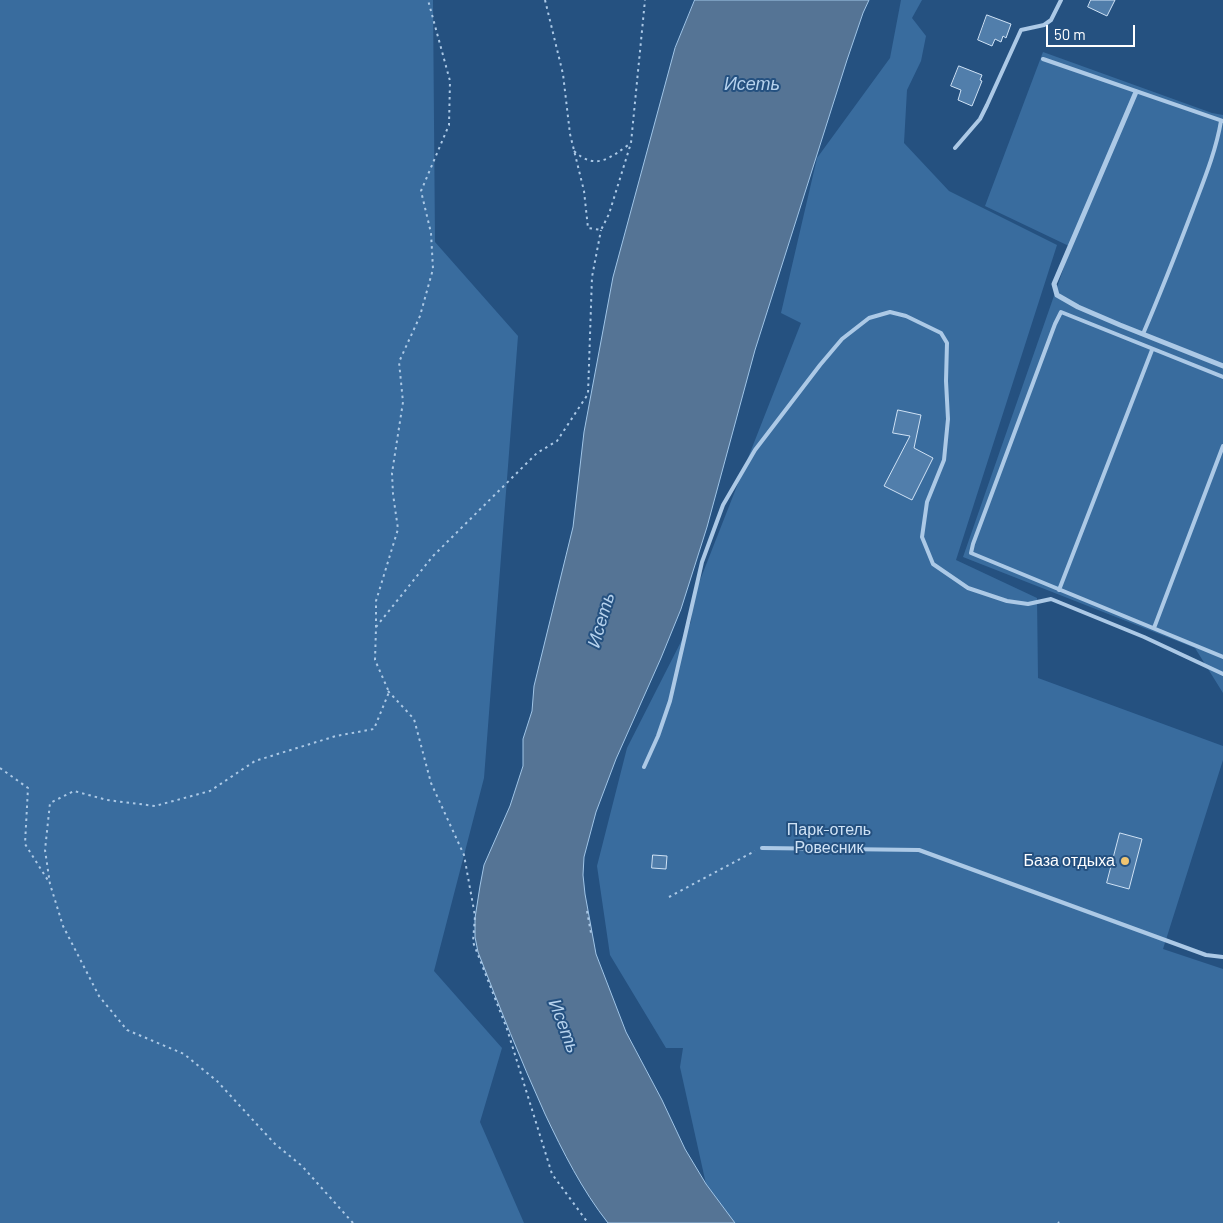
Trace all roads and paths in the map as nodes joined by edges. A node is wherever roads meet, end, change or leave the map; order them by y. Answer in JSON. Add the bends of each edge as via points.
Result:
{"nodes":[{"id":1,"x":428,"y":0,"type":"edge"},
{"id":2,"x":545,"y":0,"type":"edge"},
{"id":3,"x":644,"y":0,"type":"edge"},
{"id":4,"x":1061,"y":0,"type":"edge"},
{"id":5,"x":1043,"y":60,"type":"dead end"},
{"id":6,"x":1136,"y":92,"type":"junction"},
{"id":7,"x":1222,"y":121,"type":"edge"},
{"id":8,"x":631,"y":143,"type":"junction"},
{"id":9,"x":955,"y":148,"type":"dead end"},
{"id":10,"x":574,"y":151,"type":"junction"},
{"id":11,"x":601,"y":230,"type":"junction"},
{"id":12,"x":1143,"y":334,"type":"junction"},
{"id":13,"x":1152,"y":350,"type":"junction"},
{"id":14,"x":1223,"y":366,"type":"edge"},
{"id":15,"x":1223,"y":377,"type":"edge"},
{"id":16,"x":1223,"y":446,"type":"edge"},
{"id":17,"x":1059,"y":590,"type":"junction"},
{"id":18,"x":376,"y":628,"type":"junction"},
{"id":19,"x":1154,"y":628,"type":"junction"},
{"id":20,"x":1223,"y":657,"type":"edge"},
{"id":21,"x":1223,"y":674,"type":"edge"},
{"id":22,"x":389,"y":692,"type":"junction"},
{"id":23,"x":644,"y":767,"type":"dead end"},
{"id":24,"x":0,"y":768,"type":"edge"},
{"id":25,"x":762,"y":848,"type":"joint"},
{"id":26,"x":50,"y":884,"type":"junction"},
{"id":27,"x":669,"y":896,"type":"dead end"},
{"id":28,"x":587,"y":911,"type":"dead end"},
{"id":29,"x":591,"y":933,"type":"dead end"},
{"id":30,"x":1223,"y":957,"type":"edge"},
{"id":31,"x":352,"y":1223,"type":"edge"},
{"id":32,"x":588,"y":1223,"type":"edge"}],
"edges":[{"from":1,"to":18,"type":"path","via":[[450,81],[448,125],[421,191],[431,232],[432,269],[420,316],[399,362],[404,402],[392,473],[398,529],[376,601]]},
{"from":2,"to":10,"type":"path","via":[[563,74]]},
{"from":3,"to":8,"type":"path"},
{"from":4,"to":9,"type":"lane","via":[[1051,20],[1044,25],[1021,30],[983,112]]},
{"from":5,"to":6,"type":"lane"},
{"from":6,"to":7,"type":"lane"},
{"from":6,"to":12,"type":"street","via":[[1054,284],[1056,295]]},
{"from":7,"to":12,"type":"lane","via":[[1202,186]]},
{"from":8,"to":10,"type":"path","via":[[605,160],[594,162],[583,159]]},
{"from":8,"to":11,"type":"path"},
{"from":10,"to":11,"type":"path","via":[[584,191],[588,228]]},
{"from":11,"to":18,"type":"path","via":[[592,277],[588,394],[557,441],[537,452],[433,556]]},
{"from":12,"to":14,"type":"street"},
{"from":13,"to":15,"type":"lane"},
{"from":13,"to":17,"type":"lane"},
{"from":13,"to":17,"type":"lane","via":[[1061,312],[1055,324],[971,553]]},
{"from":16,"to":19,"type":"lane"},
{"from":17,"to":19,"type":"lane"},
{"from":18,"to":22,"type":"path","via":[[375,660]]},
{"from":19,"to":20,"type":"lane"},
{"from":21,"to":23,"type":"lane","via":[[1051,599],[1028,604],[1007,601],[968,588],[933,564],[922,537],[927,502],[944,460],[948,419],[947,343],[941,333],[890,312],[869,318],[842,339],[756,450],[723,505],[702,562],[670,701]]},
{"from":22,"to":26,"type":"path","via":[[374,729],[336,736],[256,762],[210,791],[155,806],[107,800],[74,791],[50,803],[46,850]]},
{"from":22,"to":32,"type":"path","via":[[414,720],[431,782],[464,855],[475,916],[473,942],[507,1029],[552,1174]]},
{"from":24,"to":26,"type":"path","via":[[28,788],[25,844]]},
{"from":25,"to":27,"type":"path"},
{"from":25,"to":30,"type":"lane","via":[[919,850],[1206,955]]},
{"from":26,"to":31,"type":"path","via":[[63,926],[99,996],[127,1030],[184,1054],[217,1081],[276,1144],[302,1166]]},
{"from":28,"to":29,"type":"path"}]}
